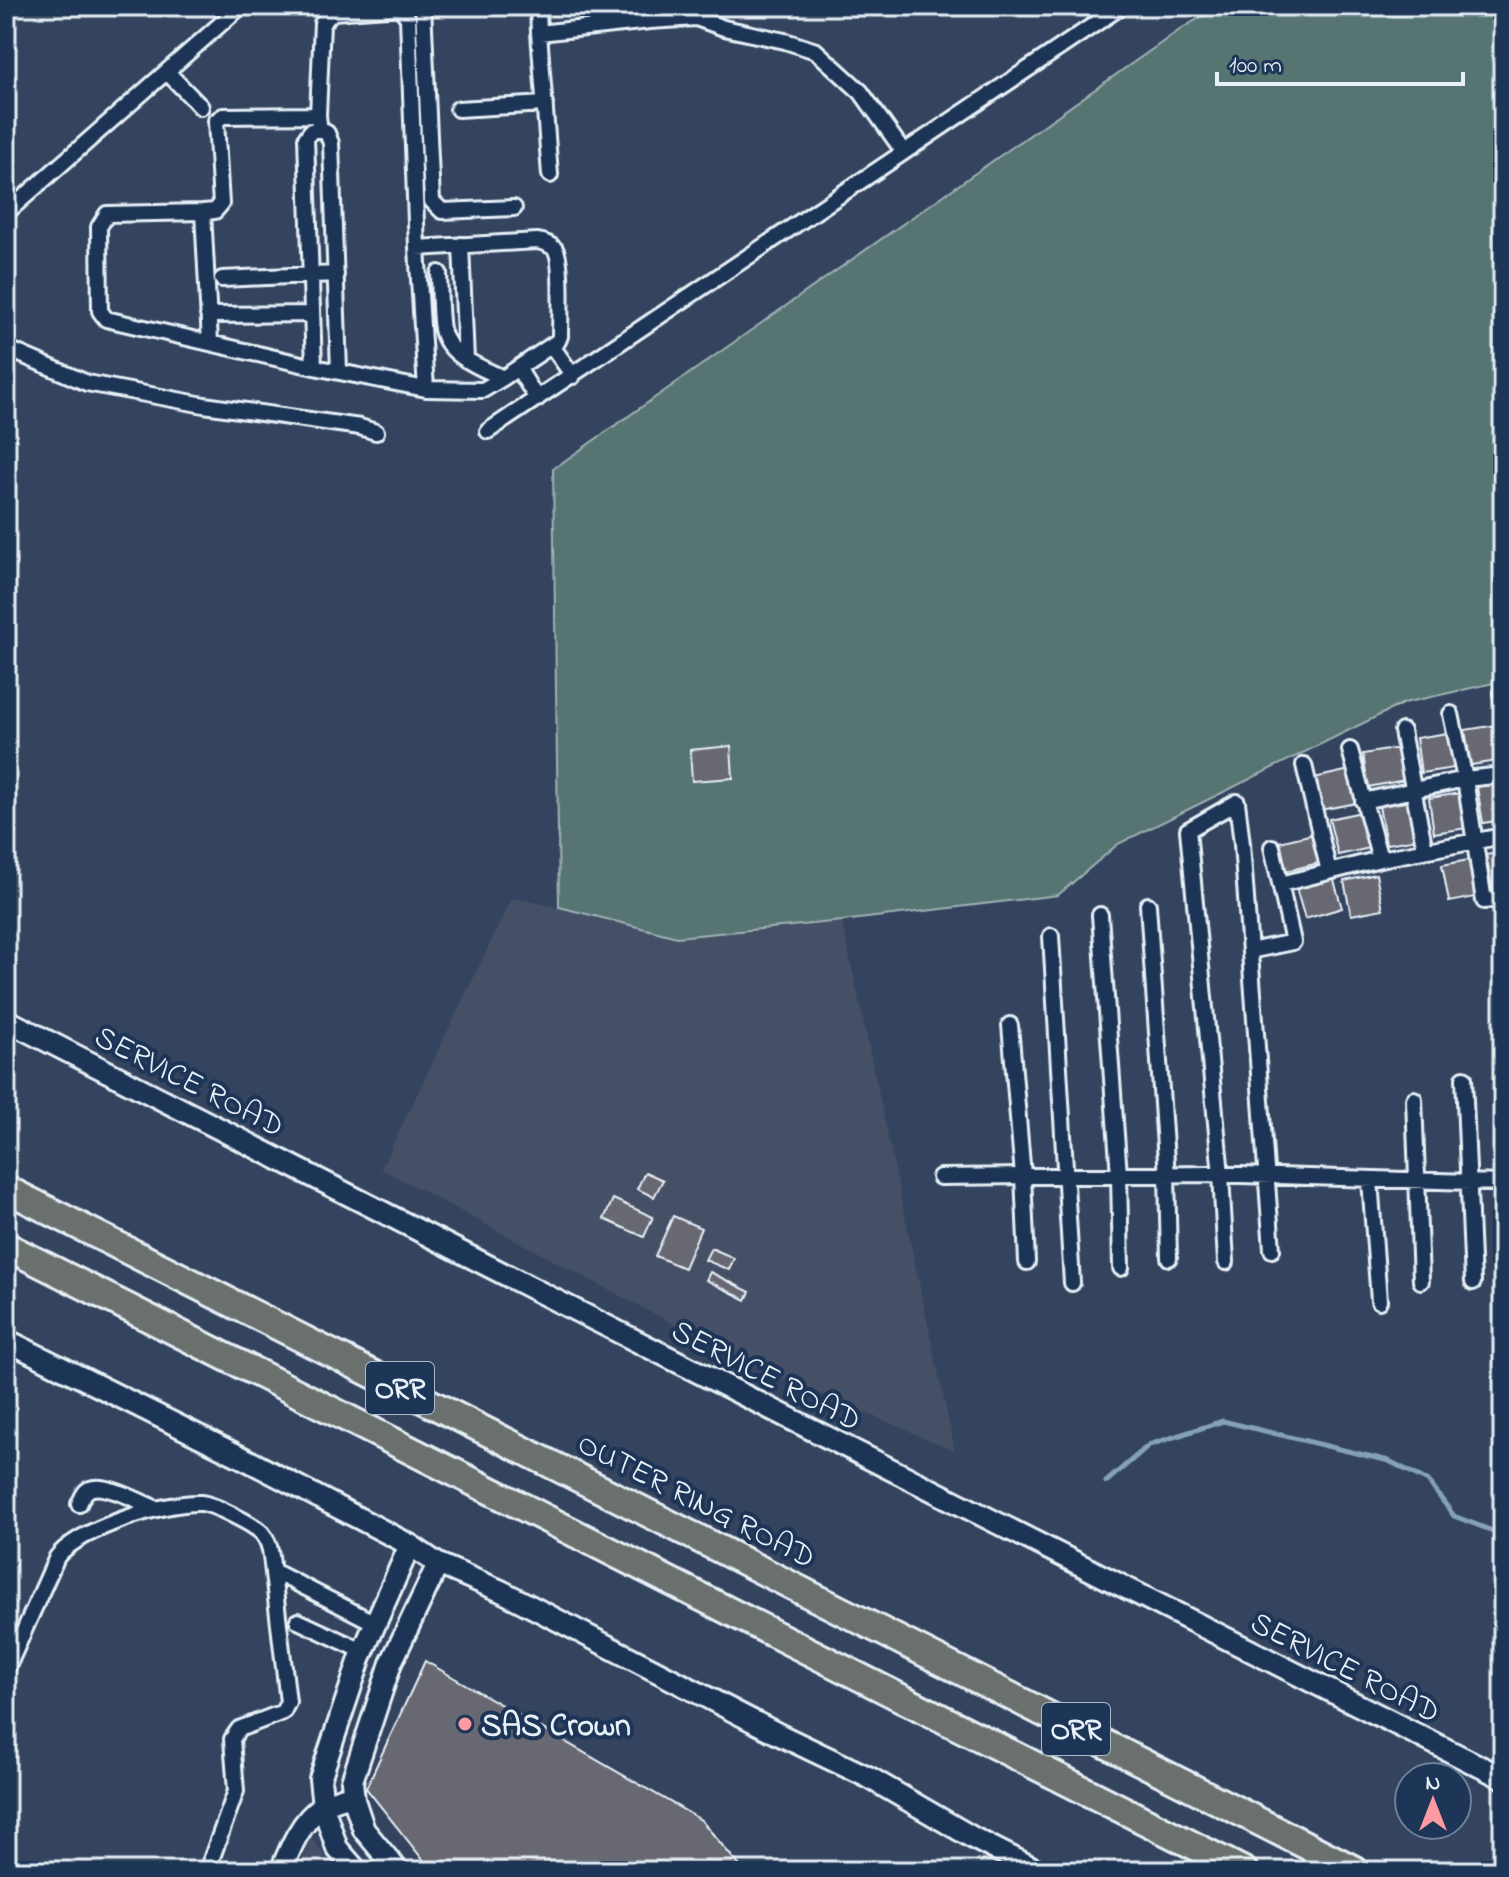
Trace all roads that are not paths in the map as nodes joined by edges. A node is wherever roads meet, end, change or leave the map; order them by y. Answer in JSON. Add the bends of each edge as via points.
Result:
{"nodes":[{"id":1,"x":241,"y":6,"type":"edge"},
{"id":2,"x":423,"y":6,"type":"edge"},
{"id":3,"x":538,"y":6,"type":"edge"},
{"id":4,"x":1122,"y":6,"type":"edge"},
{"id":5,"x":650,"y":13,"type":"edge"},
{"id":6,"x":539,"y":33,"type":"junction"},
{"id":7,"x":167,"y":72,"type":"junction"},
{"id":8,"x":545,"y":104,"type":"junction"},
{"id":9,"x":201,"y":107,"type":"dead end"},
{"id":10,"x":458,"y":109,"type":"dead end"},
{"id":11,"x":318,"y":122,"type":"junction"},
{"id":12,"x":903,"y":151,"type":"junction"},
{"id":13,"x":550,"y":175,"type":"dead end"},
{"id":14,"x":514,"y":208,"type":"dead end"},
{"id":15,"x":203,"y":212,"type":"junction"},
{"id":16,"x":6,"y":213,"type":"edge"},
{"id":17,"x":461,"y":245,"type":"junction"},
{"id":18,"x":417,"y":248,"type":"junction"},
{"id":19,"x":439,"y":273,"type":"dead end"},
{"id":20,"x":336,"y":274,"type":"junction"},
{"id":21,"x":311,"y":276,"type":"junction"},
{"id":22,"x":222,"y":279,"type":"dead end"},
{"id":23,"x":312,"y":314,"type":"junction"},
{"id":24,"x":208,"y":315,"type":"junction"},
{"id":25,"x":210,"y":342,"type":"junction"},
{"id":26,"x":552,"y":346,"type":"junction"},
{"id":27,"x":6,"y":348,"type":"edge"},
{"id":28,"x":466,"y":360,"type":"junction"},
{"id":29,"x":314,"y":367,"type":"junction"},
{"id":30,"x":518,"y":368,"type":"junction"},
{"id":31,"x":339,"y":371,"type":"junction"},
{"id":32,"x":573,"y":376,"type":"junction"},
{"id":33,"x":503,"y":378,"type":"junction"},
{"id":34,"x":426,"y":389,"type":"junction"},
{"id":35,"x":537,"y":399,"type":"junction"},
{"id":36,"x":488,"y":431,"type":"dead end"},
{"id":37,"x":376,"y":432,"type":"dead end"},
{"id":38,"x":1451,"y":714,"type":"dead end"},
{"id":39,"x":1402,"y":731,"type":"dead end"},
{"id":40,"x":1350,"y":750,"type":"dead end"},
{"id":41,"x":1304,"y":765,"type":"dead end"},
{"id":42,"x":1503,"y":775,"type":"edge"},
{"id":43,"x":1465,"y":779,"type":"junction"},
{"id":44,"x":1414,"y":790,"type":"junction"},
{"id":45,"x":1363,"y":801,"type":"junction"},
{"id":46,"x":1503,"y":836,"type":"edge"},
{"id":47,"x":1475,"y":841,"type":"junction"},
{"id":48,"x":1272,"y":847,"type":"dead end"},
{"id":49,"x":1425,"y":850,"type":"junction"},
{"id":50,"x":1380,"y":859,"type":"junction"},
{"id":51,"x":1329,"y":872,"type":"junction"},
{"id":52,"x":1281,"y":884,"type":"junction"},
{"id":53,"x":1503,"y":898,"type":"edge"},
{"id":54,"x":1148,"y":905,"type":"dead end"},
{"id":55,"x":1100,"y":915,"type":"dead end"},
{"id":56,"x":1051,"y":936,"type":"dead end"},
{"id":57,"x":1250,"y":951,"type":"junction"},
{"id":58,"x":6,"y":1020,"type":"edge"},
{"id":59,"x":1010,"y":1025,"type":"dead end"},
{"id":60,"x":1464,"y":1078,"type":"dead end"},
{"id":61,"x":1414,"y":1099,"type":"dead end"},
{"id":62,"x":1119,"y":1175,"type":"junction"},
{"id":63,"x":1167,"y":1175,"type":"junction"},
{"id":64,"x":1221,"y":1175,"type":"junction"},
{"id":65,"x":1023,"y":1176,"type":"junction"},
{"id":66,"x":1064,"y":1176,"type":"junction"},
{"id":67,"x":1267,"y":1176,"type":"junction"},
{"id":68,"x":940,"y":1177,"type":"dead end"},
{"id":69,"x":1370,"y":1180,"type":"junction"},
{"id":70,"x":1417,"y":1181,"type":"junction"},
{"id":71,"x":1468,"y":1181,"type":"junction"},
{"id":72,"x":1503,"y":1183,"type":"edge"},
{"id":73,"x":6,"y":1189,"type":"edge"},
{"id":74,"x":6,"y":1246,"type":"edge"},
{"id":75,"x":1272,"y":1250,"type":"dead end"},
{"id":76,"x":1169,"y":1258,"type":"dead end"},
{"id":77,"x":1027,"y":1262,"type":"dead end"},
{"id":78,"x":1226,"y":1262,"type":"dead end"},
{"id":79,"x":1121,"y":1268,"type":"dead end"},
{"id":80,"x":1421,"y":1281,"type":"dead end"},
{"id":81,"x":1473,"y":1282,"type":"dead end"},
{"id":82,"x":1072,"y":1283,"type":"dead end"},
{"id":83,"x":1379,"y":1301,"type":"dead end"},
{"id":84,"x":6,"y":1340,"type":"edge"},
{"id":85,"x":79,"y":1504,"type":"dead end"},
{"id":86,"x":157,"y":1509,"type":"junction"},
{"id":87,"x":410,"y":1545,"type":"junction"},
{"id":88,"x":438,"y":1564,"type":"junction"},
{"id":89,"x":273,"y":1571,"type":"junction"},
{"id":90,"x":298,"y":1621,"type":"dead end"},
{"id":91,"x":375,"y":1623,"type":"junction"},
{"id":92,"x":363,"y":1651,"type":"junction"},
{"id":93,"x":6,"y":1671,"type":"edge"},
{"id":94,"x":1503,"y":1778,"type":"edge"},
{"id":95,"x":353,"y":1794,"type":"junction"},
{"id":96,"x":323,"y":1806,"type":"junction"},
{"id":97,"x":207,"y":1871,"type":"edge"},
{"id":98,"x":281,"y":1871,"type":"edge"},
{"id":99,"x":357,"y":1871,"type":"edge"},
{"id":100,"x":398,"y":1871,"type":"edge"},
{"id":101,"x":1039,"y":1871,"type":"edge"},
{"id":102,"x":1244,"y":1871,"type":"edge"},
{"id":103,"x":1357,"y":1871,"type":"edge"}],
"edges":[{"from":1,"to":7,"type":"street"},
{"from":2,"to":14,"type":"street","via":[[432,201],[442,211]]},
{"from":3,"to":6,"type":"street"},
{"from":4,"to":12,"type":"street"},
{"from":5,"to":6,"type":"street"},
{"from":5,"to":12,"type":"street","via":[[696,18],[816,51],[861,92]]},
{"from":6,"to":8,"type":"street"},
{"from":7,"to":9,"type":"street"},
{"from":7,"to":16,"type":"street"},
{"from":8,"to":10,"type":"street"},
{"from":8,"to":13,"type":"street"},
{"from":11,"to":15,"type":"street","via":[[223,116],[216,121],[221,204]]},
{"from":11,"to":18,"type":"street","via":[[322,23],[333,12],[400,7],[408,18]]},
{"from":11,"to":20,"type":"street","via":[[331,143]]},
{"from":11,"to":21,"type":"street","via":[[306,138]]},
{"from":12,"to":32,"type":"street"},
{"from":15,"to":24,"type":"street"},
{"from":15,"to":25,"type":"street","via":[[107,214],[99,227],[100,311],[106,319]]},
{"from":17,"to":18,"type":"street"},
{"from":17,"to":26,"type":"street","via":[[537,241],[555,250],[560,336]]},
{"from":17,"to":28,"type":"street"},
{"from":18,"to":34,"type":"street"},
{"from":19,"to":28,"type":"street","via":[[442,331]]},
{"from":20,"to":21,"type":"street"},
{"from":20,"to":31,"type":"street"},
{"from":21,"to":22,"type":"street"},
{"from":21,"to":23,"type":"street"},
{"from":23,"to":24,"type":"street"},
{"from":23,"to":29,"type":"street"},
{"from":24,"to":25,"type":"street"},
{"from":25,"to":29,"type":"street"},
{"from":26,"to":30,"type":"street"},
{"from":26,"to":32,"type":"street"},
{"from":27,"to":37,"type":"street","via":[[87,383]]},
{"from":28,"to":33,"type":"street"},
{"from":29,"to":31,"type":"street"},
{"from":30,"to":33,"type":"street"},
{"from":30,"to":35,"type":"street"},
{"from":31,"to":34,"type":"street"},
{"from":32,"to":35,"type":"street"},
{"from":33,"to":34,"type":"street","via":[[479,390]]},
{"from":35,"to":36,"type":"street"},
{"from":38,"to":43,"type":"street"},
{"from":39,"to":44,"type":"street"},
{"from":40,"to":45,"type":"street"},
{"from":41,"to":51,"type":"street"},
{"from":42,"to":43,"type":"street"},
{"from":43,"to":44,"type":"street"},
{"from":43,"to":47,"type":"street"},
{"from":44,"to":45,"type":"street"},
{"from":44,"to":49,"type":"street"},
{"from":45,"to":50,"type":"street"},
{"from":46,"to":47,"type":"street"},
{"from":47,"to":49,"type":"street"},
{"from":47,"to":53,"type":"street","via":[[1484,901]]},
{"from":48,"to":52,"type":"street"},
{"from":49,"to":50,"type":"street"},
{"from":50,"to":51,"type":"street"},
{"from":51,"to":52,"type":"street"},
{"from":52,"to":57,"type":"street","via":[[1293,942]]},
{"from":54,"to":63,"type":"street"},
{"from":55,"to":62,"type":"street"},
{"from":56,"to":66,"type":"street"},
{"from":57,"to":64,"type":"street","via":[[1237,802],[1188,830]]},
{"from":57,"to":67,"type":"street"},
{"from":58,"to":94,"type":"main road","name":"SERVICE ROAD"},
{"from":59,"to":65,"type":"street"},
{"from":60,"to":71,"type":"street"},
{"from":61,"to":70,"type":"street"},
{"from":62,"to":63,"type":"street"},
{"from":62,"to":66,"type":"street"},
{"from":62,"to":79,"type":"street"},
{"from":63,"to":64,"type":"street"},
{"from":63,"to":76,"type":"street"},
{"from":64,"to":67,"type":"street"},
{"from":64,"to":78,"type":"street"},
{"from":65,"to":66,"type":"street"},
{"from":65,"to":68,"type":"street"},
{"from":65,"to":77,"type":"street"},
{"from":66,"to":82,"type":"street"},
{"from":67,"to":69,"type":"street"},
{"from":67,"to":75,"type":"street"},
{"from":69,"to":70,"type":"street"},
{"from":69,"to":83,"type":"street"},
{"from":70,"to":71,"type":"street"},
{"from":70,"to":80,"type":"street"},
{"from":71,"to":72,"type":"street"},
{"from":71,"to":81,"type":"street"},
{"from":73,"to":103,"type":"highway","name":"OUTER RING ROAD","number":"ORR"},
{"from":74,"to":102,"type":"highway","number":"ORR"},
{"from":84,"to":87,"type":"main road"},
{"from":85,"to":86,"type":"street","via":[[88,1489],[100,1487]]},
{"from":86,"to":89,"type":"street","via":[[200,1503],[258,1529],[269,1545]]},
{"from":86,"to":93,"type":"street","via":[[102,1527],[62,1551]]},
{"from":87,"to":88,"type":"main road"},
{"from":87,"to":91,"type":"main road"},
{"from":88,"to":95,"type":"main road","via":[[391,1663],[352,1781]]},
{"from":88,"to":101,"type":"main road","via":[[870,1778]]},
{"from":89,"to":91,"type":"street"},
{"from":89,"to":97,"type":"street","via":[[288,1702],[283,1712],[239,1729],[232,1739],[236,1791]]},
{"from":90,"to":92,"type":"street"},
{"from":91,"to":92,"type":"main road"},
{"from":92,"to":96,"type":"main road","via":[[320,1779]]},
{"from":95,"to":96,"type":"main road"},
{"from":95,"to":100,"type":"main road","via":[[364,1830]]},
{"from":96,"to":98,"type":"main road","via":[[299,1832]]},
{"from":96,"to":99,"type":"main road","via":[[337,1848]]}]}
